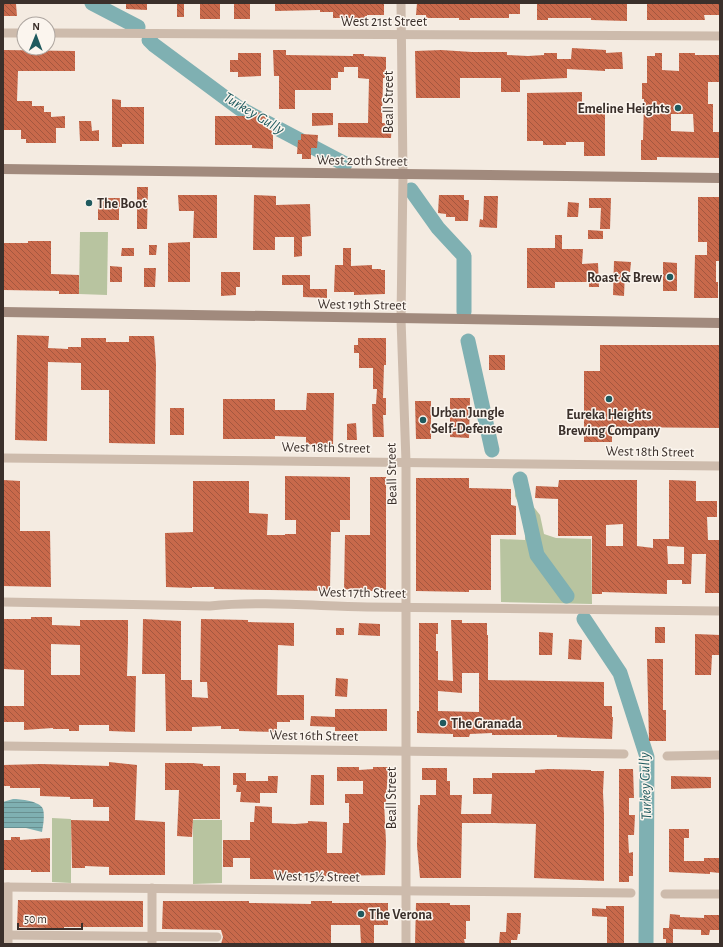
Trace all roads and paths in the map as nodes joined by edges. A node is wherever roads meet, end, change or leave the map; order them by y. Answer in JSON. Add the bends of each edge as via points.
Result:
{"nodes":[{"id":1,"x":401,"y":3,"type":"edge"},
{"id":2,"x":3,"y":33,"type":"edge"},
{"id":3,"x":16,"y":33,"type":"edge"},
{"id":4,"x":56,"y":33,"type":"edge"},
{"id":5,"x":402,"y":35,"type":"junction"},
{"id":6,"x":720,"y":36,"type":"edge"},
{"id":7,"x":3,"y":169,"type":"edge"},
{"id":8,"x":403,"y":175,"type":"junction"},
{"id":9,"x":720,"y":178,"type":"edge"},
{"id":10,"x":3,"y":312,"type":"edge"},
{"id":11,"x":401,"y":318,"type":"junction"},
{"id":12,"x":720,"y":323,"type":"edge"},
{"id":13,"x":3,"y":458,"type":"edge"},
{"id":14,"x":406,"y":462,"type":"junction"},
{"id":15,"x":720,"y":466,"type":"edge"},
{"id":16,"x":3,"y":602,"type":"edge"},
{"id":17,"x":406,"y":607,"type":"junction"},
{"id":18,"x":720,"y":611,"type":"edge"},
{"id":19,"x":3,"y":746,"type":"edge"},
{"id":20,"x":405,"y":750,"type":"junction"},
{"id":21,"x":624,"y":754,"type":"dead end"},
{"id":22,"x":720,"y":755,"type":"edge"},
{"id":23,"x":667,"y":756,"type":"dead end"},
{"id":24,"x":6,"y":887,"type":"edge"},
{"id":25,"x":152,"y":888,"type":"junction"},
{"id":26,"x":406,"y":891,"type":"junction"},
{"id":27,"x":631,"y":893,"type":"dead end"},
{"id":28,"x":665,"y":894,"type":"dead end"},
{"id":29,"x":720,"y":894,"type":"edge"},
{"id":30,"x":217,"y":937,"type":"dead end"},
{"id":31,"x":6,"y":938,"type":"edge"},
{"id":32,"x":152,"y":940,"type":"edge"},
{"id":33,"x":188,"y":940,"type":"edge"},
{"id":34,"x":406,"y":944,"type":"edge"}],
"edges":[{"from":1,"to":5,"type":"street","name":"Beall Street"},
{"from":2,"to":3,"type":"street"},
{"from":4,"to":5,"type":"street","name":"West 21st Street"},
{"from":5,"to":6,"type":"street","name":"West 21st Street"},
{"from":5,"to":8,"type":"street","name":"Beall Street"},
{"from":7,"to":8,"type":"main road","name":"West 20th Street"},
{"from":8,"to":9,"type":"main road","name":"West 20th Street"},
{"from":8,"to":11,"type":"street","name":"Beall Street"},
{"from":10,"to":11,"type":"main road","name":"West 19th Street"},
{"from":11,"to":12,"type":"main road","name":"West 19th Street"},
{"from":11,"to":14,"type":"street","name":"Beall Street"},
{"from":13,"to":14,"type":"street","name":"West 18th Street"},
{"from":14,"to":15,"type":"street","name":"West 18th Street"},
{"from":14,"to":17,"type":"street","name":"Beall Street"},
{"from":16,"to":17,"type":"street","name":"West 17th Street"},
{"from":17,"to":18,"type":"street","name":"West 17th Street"},
{"from":17,"to":20,"type":"street","name":"Beall Street"},
{"from":19,"to":20,"type":"street","name":"West 16th Street"},
{"from":20,"to":21,"type":"street","name":"West 16th Street"},
{"from":20,"to":26,"type":"street","name":"Beall Street"},
{"from":22,"to":23,"type":"street"},
{"from":24,"to":25,"type":"street","name":"West 15½ Street"},
{"from":24,"to":31,"type":"street"},
{"from":25,"to":26,"type":"street","name":"West 15½ Street"},
{"from":25,"to":32,"type":"street"},
{"from":26,"to":27,"type":"street","name":"West 15½ Street"},
{"from":26,"to":34,"type":"street","name":"Beall Street"},
{"from":28,"to":29,"type":"street"},
{"from":30,"to":33,"type":"street"},
{"from":31,"to":32,"type":"street"},
{"from":32,"to":33,"type":"street"}]}
